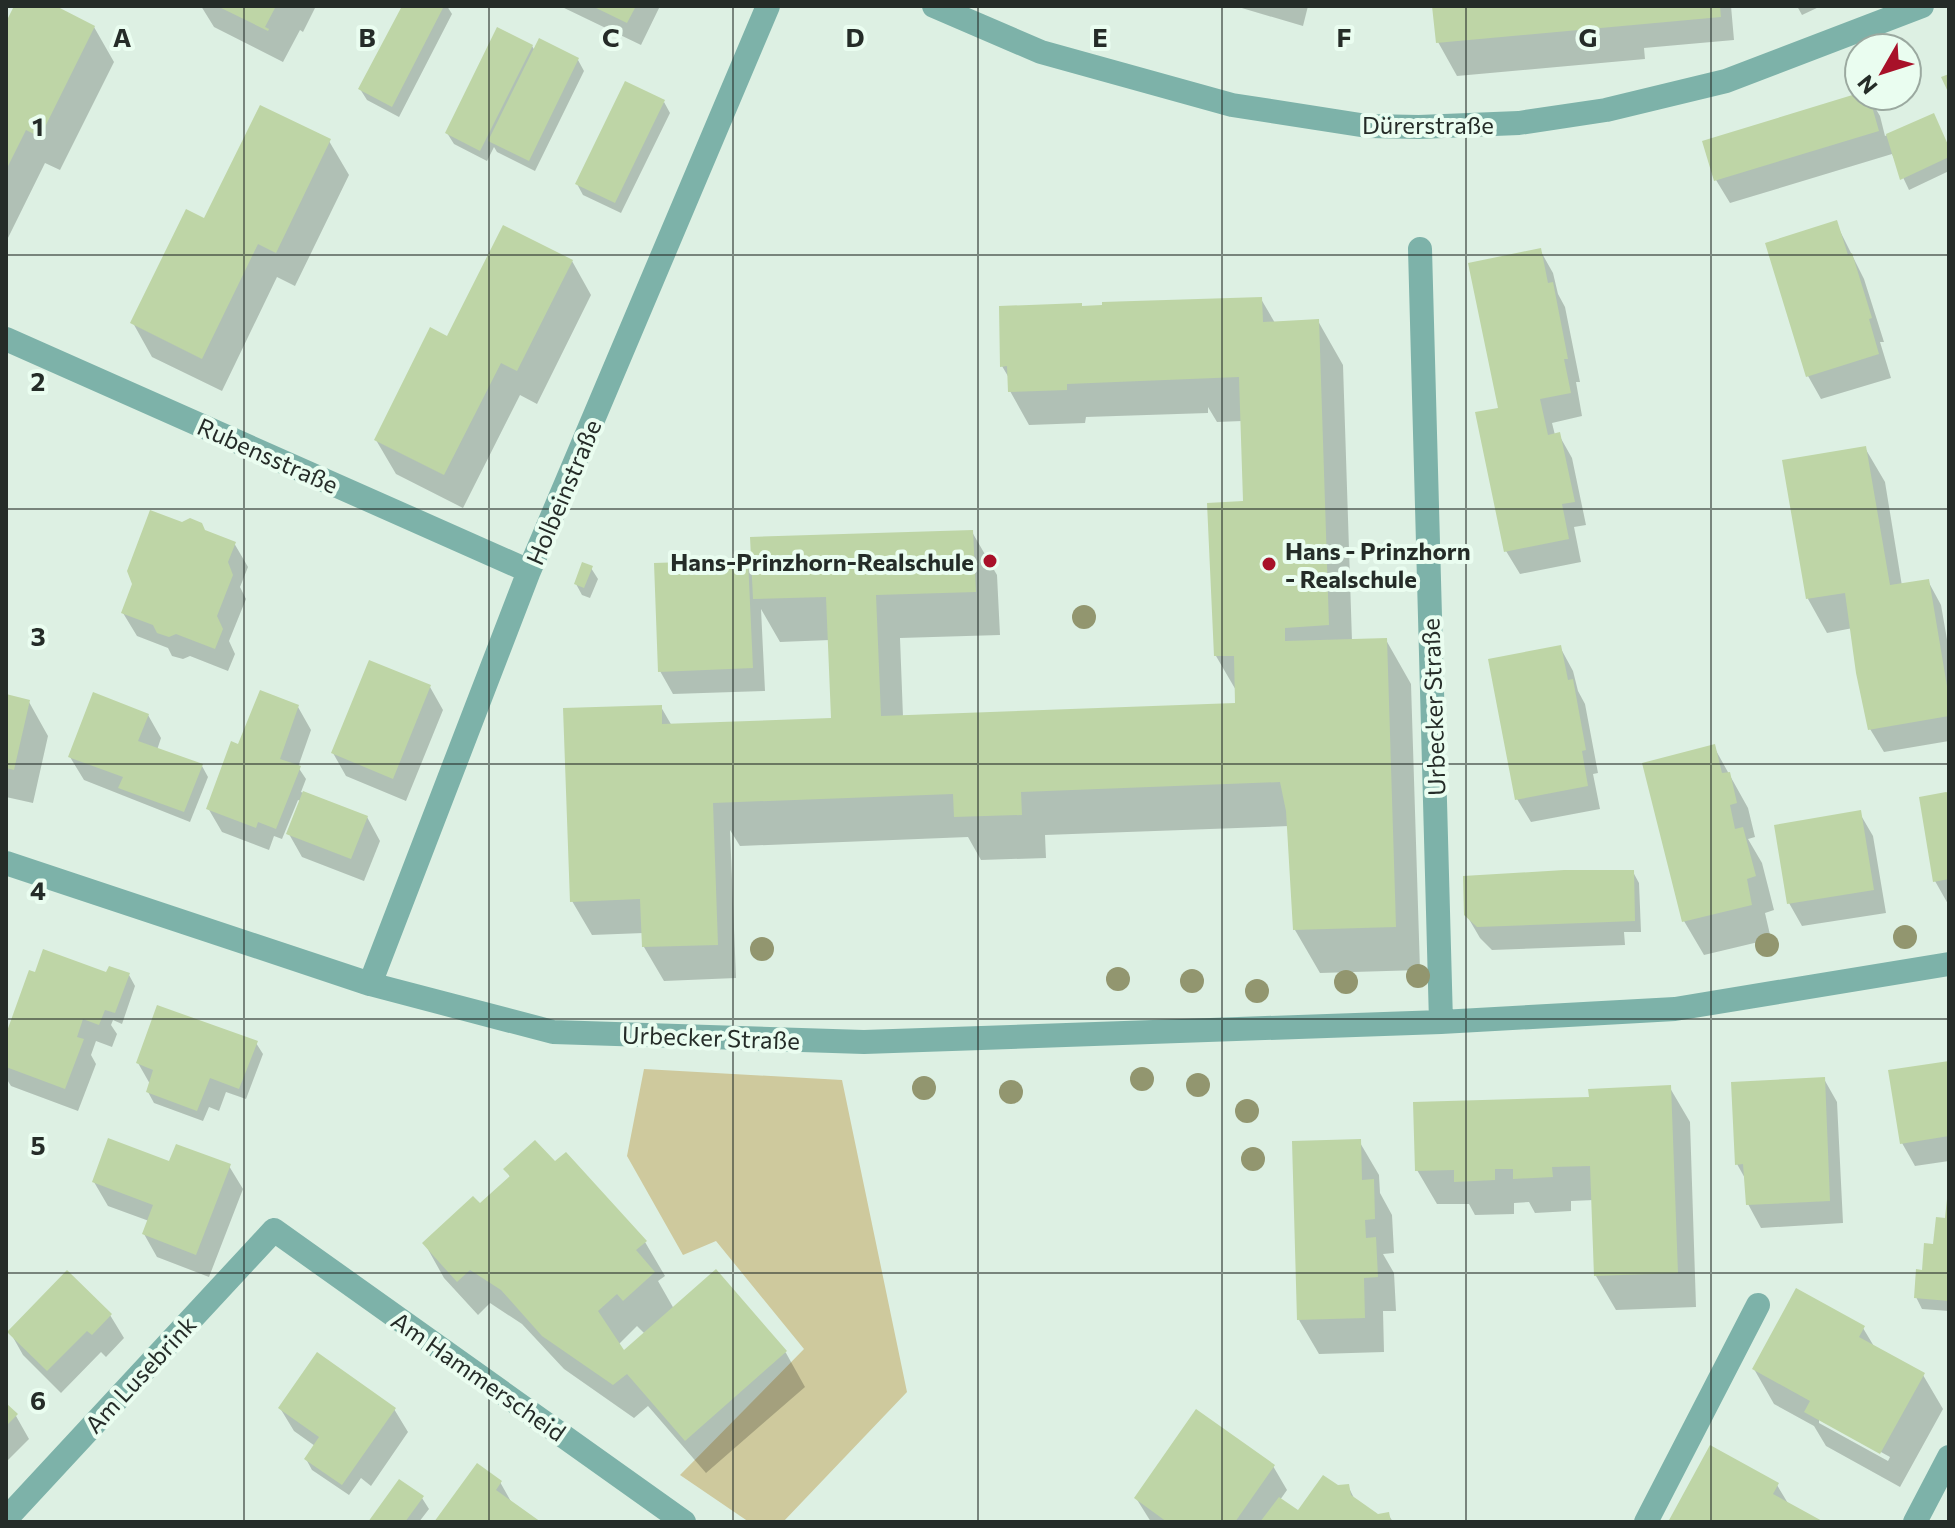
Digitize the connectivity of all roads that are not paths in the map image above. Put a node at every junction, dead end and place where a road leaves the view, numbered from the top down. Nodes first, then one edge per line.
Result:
1 (768, 6) edge
2 (934, 6) edge
3 (1922, 6) edge
4 (1420, 249) dead end
5 (6, 339) edge
6 (529, 571) junction
7 (6, 863) edge
8 (1949, 964) edge
9 (370, 984) junction
10 (1441, 1022) junction
11 (274, 1230) joint
12 (1758, 1305) dead end
13 (1949, 1457) edge
14 (6, 1519) edge
15 (684, 1522) edge
16 (1646, 1522) edge
17 (1915, 1522) edge

1 - 6 street, Holbeinstraße
2 - 3 street, Dürerstraße
4 - 10 street, Urbecker Straße
5 - 6 street, Rubensstraße
6 - 9 street, Holbeinstraße
7 - 9 street, Urbecker Straße
8 - 10 street, Urbecker Straße
9 - 10 street, Urbecker Straße
11 - 14 street, Am Lusebrink
11 - 15 street, Am Hammerscheid
12 - 16 street
13 - 17 street

